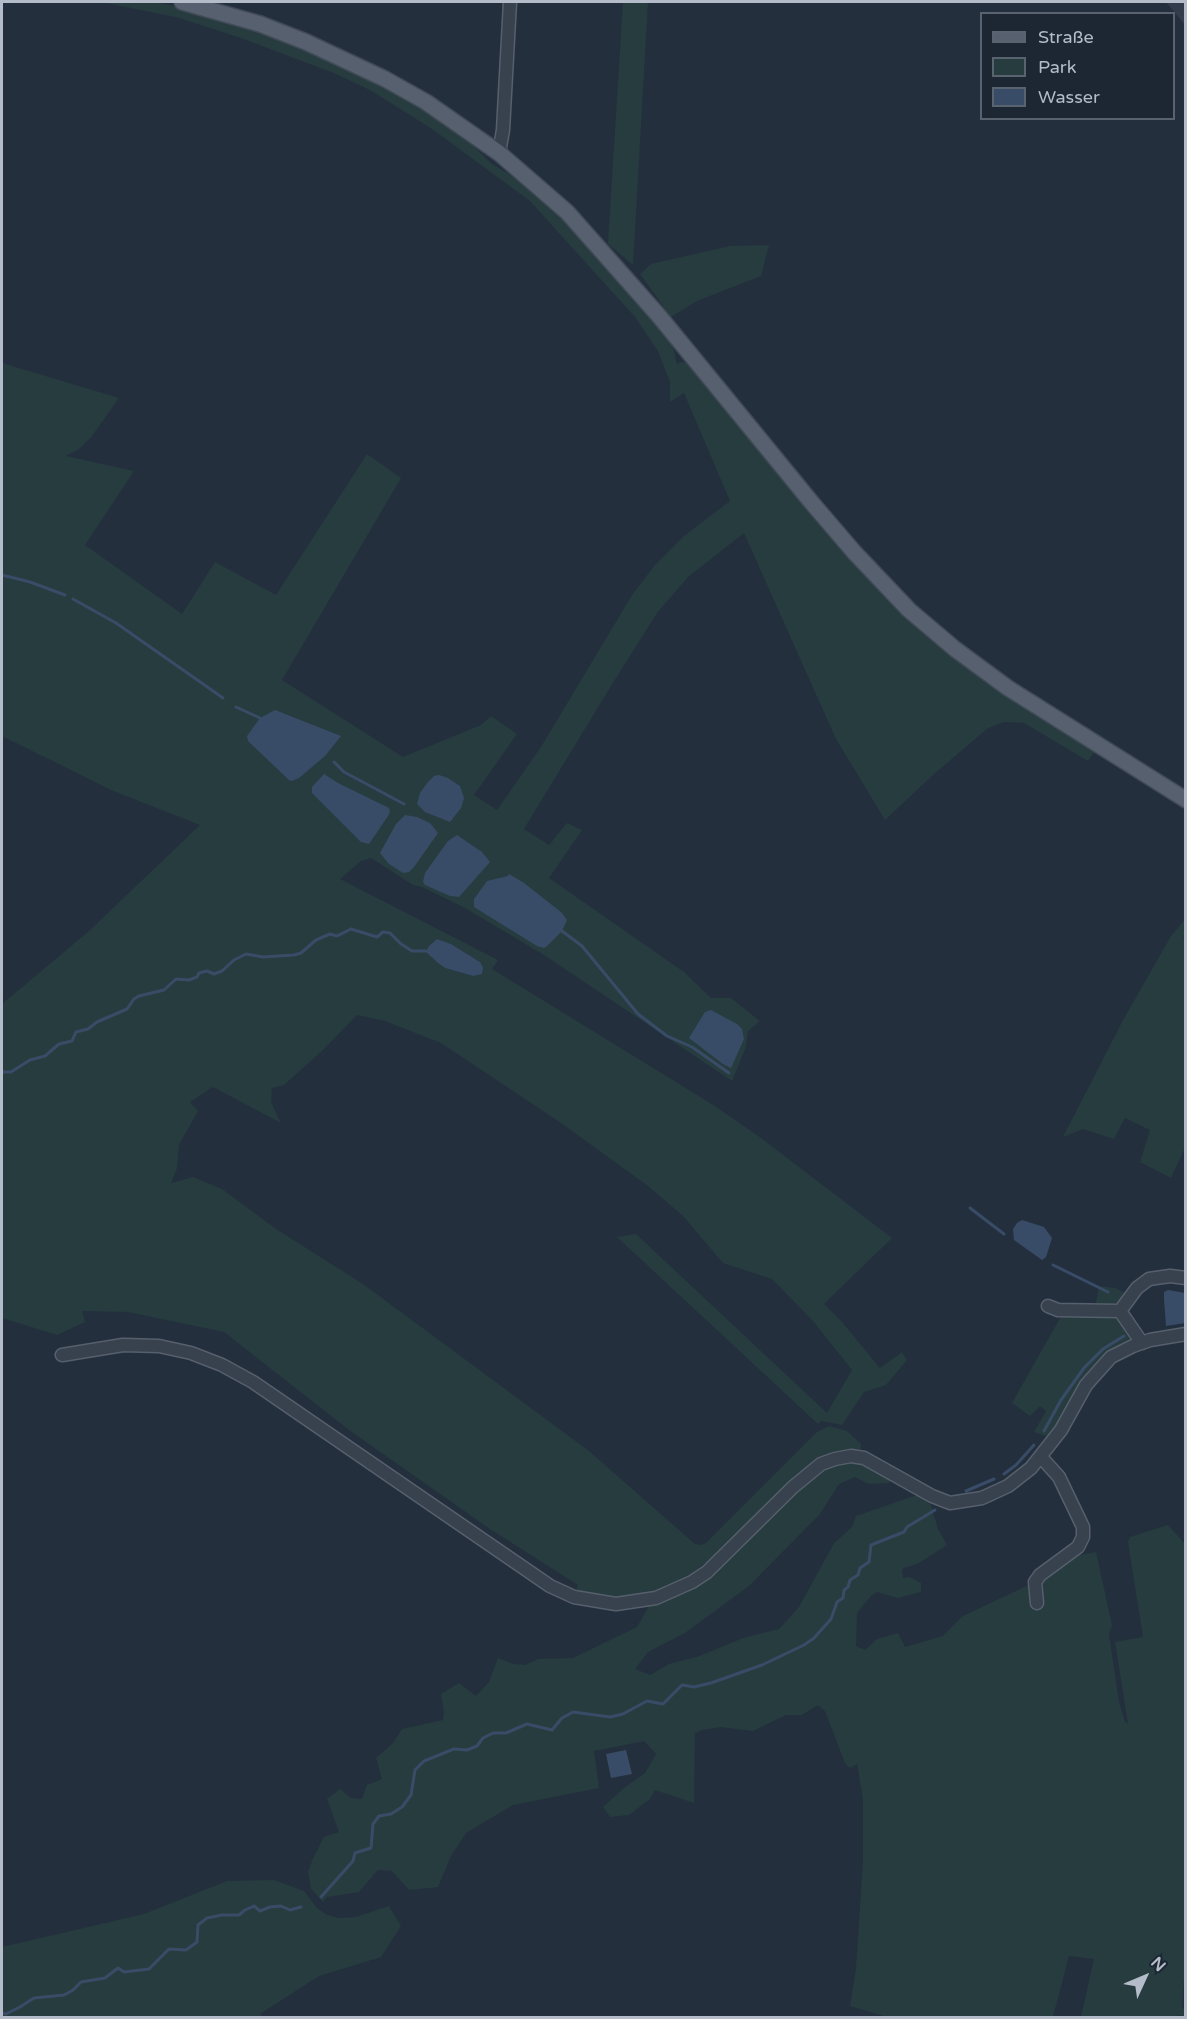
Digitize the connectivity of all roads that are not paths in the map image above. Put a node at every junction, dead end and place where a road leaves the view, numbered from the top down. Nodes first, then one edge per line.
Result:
1 (182, 2) edge
2 (510, 2) edge
3 (499, 153) junction
4 (1185, 800) edge
5 (1185, 1278) edge
6 (1048, 1306) dead end
7 (1120, 1311) junction
8 (1185, 1334) edge
9 (1142, 1343) junction
10 (62, 1355) dead end
11 (1041, 1457) junction
12 (1037, 1603) dead end

1 - 3 main road
2 - 3 street
3 - 4 main road
5 - 7 street
6 - 7 street
7 - 9 street
8 - 9 street
9 - 11 street
10 - 11 street
11 - 12 street

